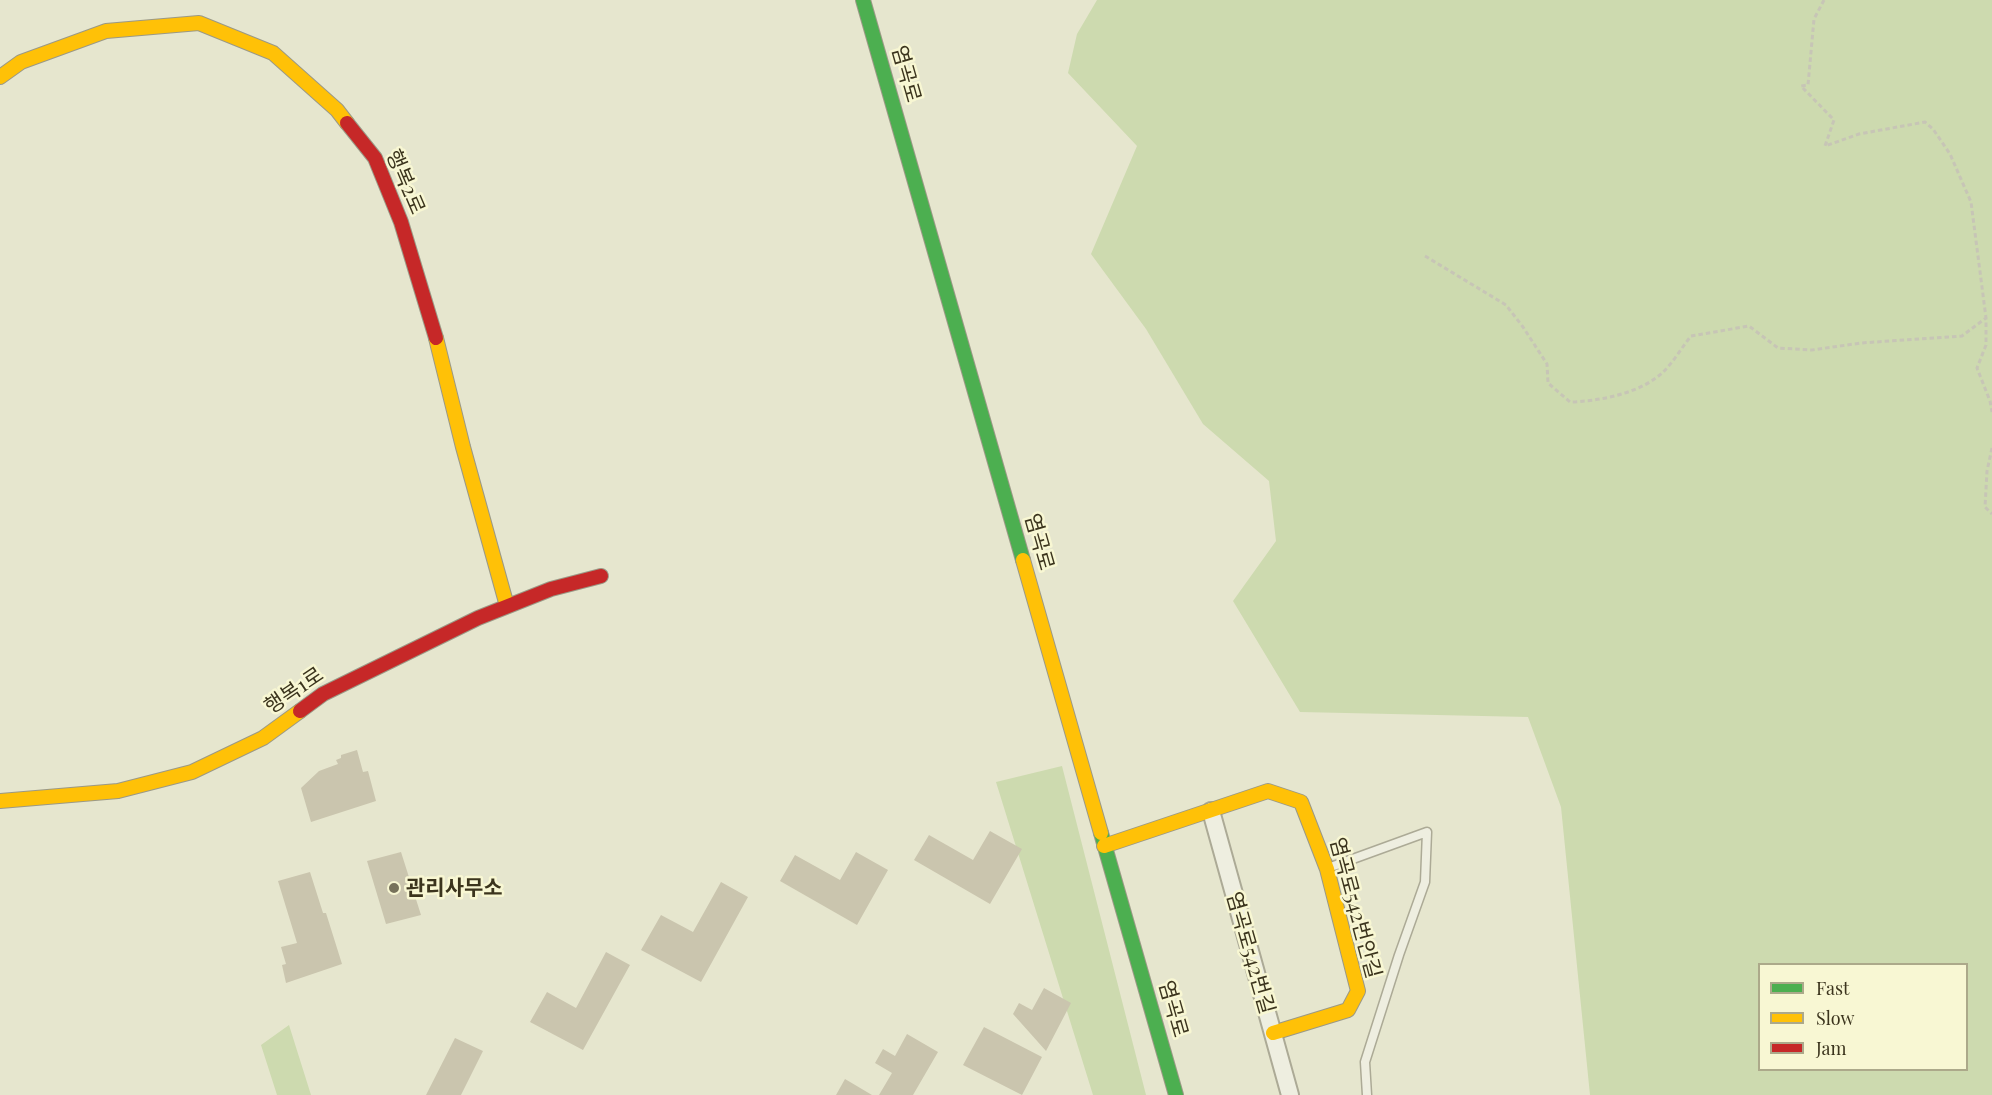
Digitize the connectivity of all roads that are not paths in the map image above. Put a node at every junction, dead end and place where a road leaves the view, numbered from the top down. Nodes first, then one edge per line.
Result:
1 (863, 0) edge
2 (0, 76) edge
3 (601, 576) dead end
4 (507, 606) junction
5 (0, 801) edge
6 (1211, 811) junction
7 (1104, 846) junction
8 (1327, 869) junction
9 (1273, 1034) junction
10 (1176, 1095) edge
11 (1290, 1095) edge
12 (1367, 1095) edge

1 - 7 street, 염곡로
2 - 4 street, 행복2로
3 - 4 street, 행복1로
4 - 5 street, 행복1로
6 - 7 street, 염곡로542번안길
6 - 8 street, 염곡로542번안길
6 - 9 street, 염곡로542번길
7 - 10 street, 염곡로
8 - 9 street, 염곡로542번안길
8 - 12 lane
9 - 11 street, 염곡로542번길

